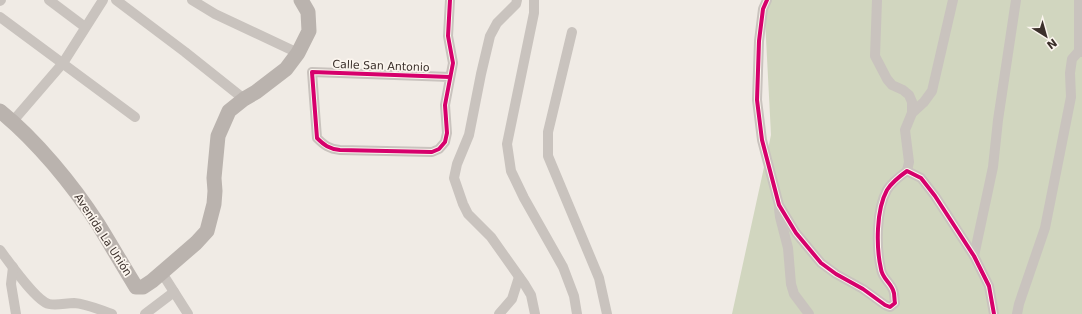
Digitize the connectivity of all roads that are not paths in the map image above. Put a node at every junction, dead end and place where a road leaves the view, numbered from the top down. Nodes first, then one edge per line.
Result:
1 (49, 0) edge
2 (103, 0) edge
3 (116, 0) edge
4 (192, 0) edge
5 (301, 0) edge
6 (450, 0) edge
7 (517, 0) edge
8 (534, 0) edge
9 (767, 0) edge
10 (877, 0) edge
11 (952, 0) edge
12 (1016, 0) edge
13 (1079, 0) edge
14 (0, 17) edge
15 (85, 27) junction
16 (572, 32) dead end
17 (1081, 52) edge
18 (298, 53) junction
19 (63, 64) junction
20 (450, 77) junction
21 (244, 98) junction
22 (0, 111) edge
23 (912, 113) junction
24 (135, 117) dead end
25 (13, 121) junction
26 (907, 171) junction
27 (779, 205) junction
28 (0, 250) edge
29 (974, 256) junction
30 (13, 267) junction
31 (162, 273) junction
32 (519, 277) junction
33 (174, 292) junction
34 (892, 310) edge
35 (16, 314) edge
36 (112, 314) edge
37 (145, 314) edge
38 (188, 314) edge
39 (499, 314) edge
40 (535, 314) edge
41 (577, 314) edge
42 (607, 314) edge
43 (809, 314) edge
44 (994, 314) edge
45 (1017, 314) edge

1 - 15 street
2 - 15 street
3 - 21 street
4 - 18 street
5 - 18 main road, Avenida La Unión
6 - 20 street
7 - 32 street
8 - 41 street
9 - 27 street
10 - 23 street
11 - 23 street
12 - 29 street
13 - 17 street
14 - 19 street
15 - 19 street
16 - 42 street
17 - 45 street
18 - 21 main road, Avenida La Unión
19 - 24 street
19 - 25 street
20 - 20 street, Calle San Antonio
21 - 31 main road, Avenida La Unión
22 - 25 main road, Avenida La Unión
23 - 26 street
25 - 31 main road, Avenida La Unión
26 - 29 street
26 - 34 street
27 - 34 street
27 - 43 street
28 - 30 street
29 - 44 street
30 - 35 street
30 - 36 street
31 - 33 street
32 - 39 street
32 - 40 street
33 - 37 street
33 - 38 street

